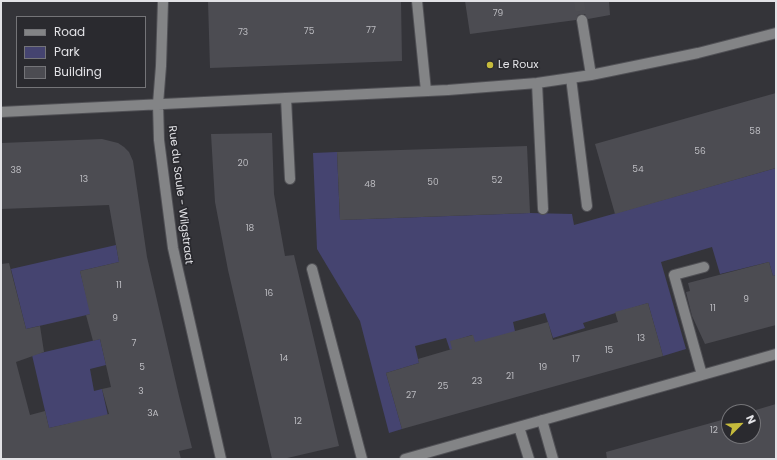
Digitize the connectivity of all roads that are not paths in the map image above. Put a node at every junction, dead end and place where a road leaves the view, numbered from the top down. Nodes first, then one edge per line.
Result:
1 (163, 1) edge
2 (417, 1) edge
3 (582, 20) tunnel mouth
4 (776, 33) edge
5 (591, 75) junction
6 (570, 78) junction
7 (536, 83) junction
8 (426, 91) junction
9 (286, 98) junction
10 (158, 104) junction
11 (1, 112) edge
12 (290, 179) dead end
13 (587, 206) dead end
14 (542, 209) dead end
15 (704, 267) dead end
16 (312, 268) dead end
17 (776, 354) edge
18 (702, 375) junction
19 (542, 420) junction
20 (519, 427) junction
21 (221, 459) edge
22 (362, 459) edge
23 (405, 459) edge
24 (529, 459) edge
25 (553, 459) edge

1 - 10 street, Rue du Saule - Wilgstraat
2 - 8 street
3 - 5 street
4 - 5 street
5 - 6 street
6 - 7 street
6 - 13 street
7 - 8 street
7 - 14 street
8 - 9 street
9 - 10 street
9 - 12 street
10 - 11 street
10 - 21 street, Rue du Saule - Wilgstraat
15 - 18 street
16 - 22 street
17 - 18 street
18 - 19 street
19 - 20 street
19 - 25 street
20 - 23 street
20 - 24 street

